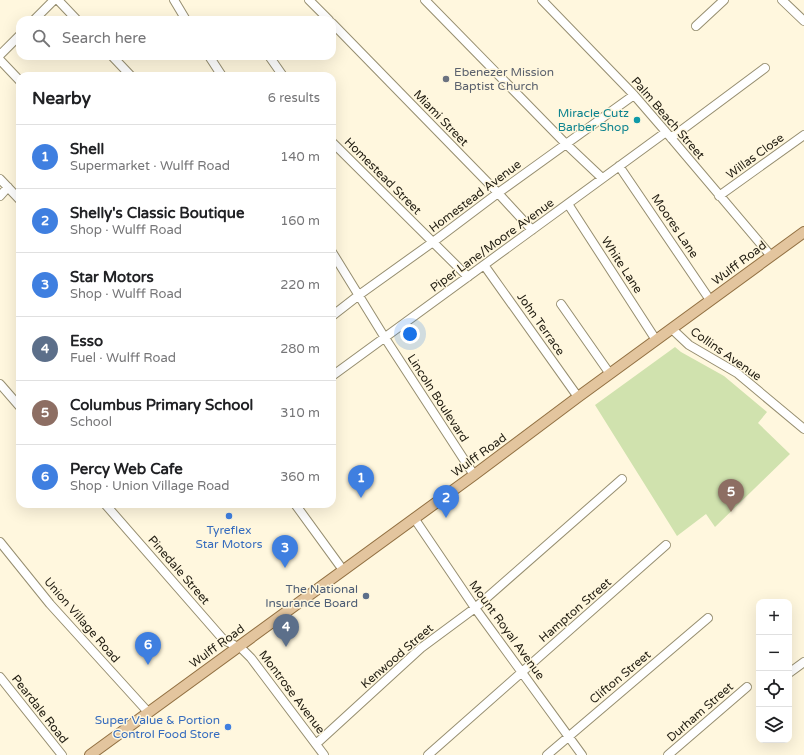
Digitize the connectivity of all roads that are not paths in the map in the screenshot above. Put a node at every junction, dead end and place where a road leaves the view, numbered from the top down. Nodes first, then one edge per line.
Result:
1 (54, 0) edge
2 (58, 0) edge
3 (174, 0) edge
4 (309, 0) edge
5 (425, 0) edge
6 (542, 0) edge
7 (724, 0) edge
8 (782, 0) edge
9 (38, 16) edge
10 (73, 16) edge
11 (184, 16) edge
12 (325, 16) edge
13 (804, 21) edge
14 (696, 26) dead end
15 (336, 27) edge
16 (16, 39) edge
17 (0, 55) edge
18 (0, 60) edge
19 (116, 60) edge
20 (212, 60) edge
21 (272, 60) edge
22 (765, 68) dead end
23 (127, 72) edge
24 (219, 72) edge
25 (280, 72) edge
26 (16, 77) edge
27 (634, 95) junction
28 (668, 135) junction
29 (804, 135) edge
30 (566, 144) junction
31 (336, 146) edge
32 (619, 166) junction
33 (602, 178) junction
34 (0, 179) edge
35 (8, 187) junction
36 (498, 193) junction
37 (0, 196) edge
38 (16, 196) edge
39 (719, 196) junction
40 (568, 204) junction
41 (532, 230) junction
42 (804, 232) edge
43 (433, 242) junction
44 (770, 256) junction
45 (336, 258) edge
46 (484, 265) junction
47 (468, 277) junction
48 (359, 295) junction
49 (710, 300) junction
50 (561, 304) dead end
51 (336, 313) edge
52 (672, 329) junction
53 (385, 338) junction
54 (656, 340) junction
55 (336, 373) edge
56 (610, 374) junction
57 (0, 384) edge
58 (578, 397) junction
59 (16, 402) edge
60 (803, 425) edge
61 (474, 475) junction
62 (622, 479) dead end
63 (108, 508) edge
64 (298, 508) edge
65 (414, 518) junction
66 (0, 542) edge
67 (666, 545) dead end
68 (343, 570) junction
69 (475, 608) junction
70 (708, 618) dead end
71 (238, 647) junction
72 (804, 662) edge
73 (792, 671) edge
74 (522, 672) junction
75 (0, 677) edge
76 (747, 687) dead end
77 (148, 712) junction
78 (568, 736) junction
79 (316, 744) junction
80 (62, 755) edge
81 (90, 755) edge
82 (324, 755) edge
83 (428, 755) edge
84 (547, 755) edge
85 (582, 755) edge
86 (668, 755) edge

1 - 9 street
2 - 10 street
3 - 11 street
4 - 12 street
5 - 30 street
6 - 27 street, Palm Beach Street
7 - 14 street
8 - 13 street
15 - 36 street, Miami Street
16 - 17 street
18 - 26 street
19 - 23 street
20 - 24 street
21 - 25 street
22 - 28 street, Piper Lane/Moore Avenue
27 - 28 street, Palm Beach Street
27 - 30 street, Homestead Avenue
28 - 32 street, Piper Lane/Moore Avenue
28 - 39 street, Palm Beach Street
29 - 39 street, Willas Close
30 - 33 street
30 - 36 street, Homestead Avenue
31 - 43 street, Homestead Street
32 - 33 street, Piper Lane/Moore Avenue
32 - 49 street, Moores Lane
33 - 40 street, Piper Lane/Moore Avenue
34 - 35 street
35 - 37 street
35 - 38 street
36 - 41 street, Miami Street
36 - 43 street, Homestead Avenue
39 - 44 street, Palm Beach Street
40 - 41 street, Piper Lane/Moore Avenue
40 - 54 street, White Lane
41 - 46 street, Piper Lane/Moore Avenue
42 - 44 main road, Wulff Road
43 - 47 street, Homestead Street
43 - 48 street, Homestead Avenue
44 - 49 main road, Wulff Road
45 - 48 street, Lincoln Boulevard
46 - 47 street, Piper Lane/Moore Avenue
46 - 58 street, John Terrace
47 - 53 street, Piper Lane/Moore Avenue
48 - 51 street, Homestead Avenue
48 - 53 street, Lincoln Boulevard
49 - 52 main road, Wulff Road
50 - 56 street
52 - 54 main road, Wulff Road
52 - 60 street, Collins Avenue
53 - 55 street, Piper Lane/Moore Avenue
53 - 61 street, Lincoln Boulevard
54 - 56 main road, Wulff Road
56 - 58 main road, Wulff Road
57 - 59 street
58 - 61 main road, Wulff Road
61 - 65 main road, Wulff Road
62 - 69 street, Kenwood Street
63 - 71 street, Pinedale Street
64 - 68 street
65 - 68 main road, Wulff Road
65 - 69 street, Mount Royal Avenue
66 - 77 street, Union Village Road
67 - 74 street, Hampton Street
68 - 71 main road, Wulff Road
69 - 74 street, Mount Royal Avenue
69 - 79 street, Kenwood Street
70 - 78 street, Clifton Street
71 - 77 main road, Wulff Road
71 - 79 street, Montrose Avenue
72 - 73 street
74 - 78 street, Mount Royal Avenue
74 - 83 street, Hampton Street
75 - 80 street, Peardale Road
76 - 86 street, Durham Street
77 - 81 main road, Wulff Road
78 - 84 street, Clifton Street
78 - 85 street, Mount Royal Avenue
79 - 82 street, Montrose Avenue

